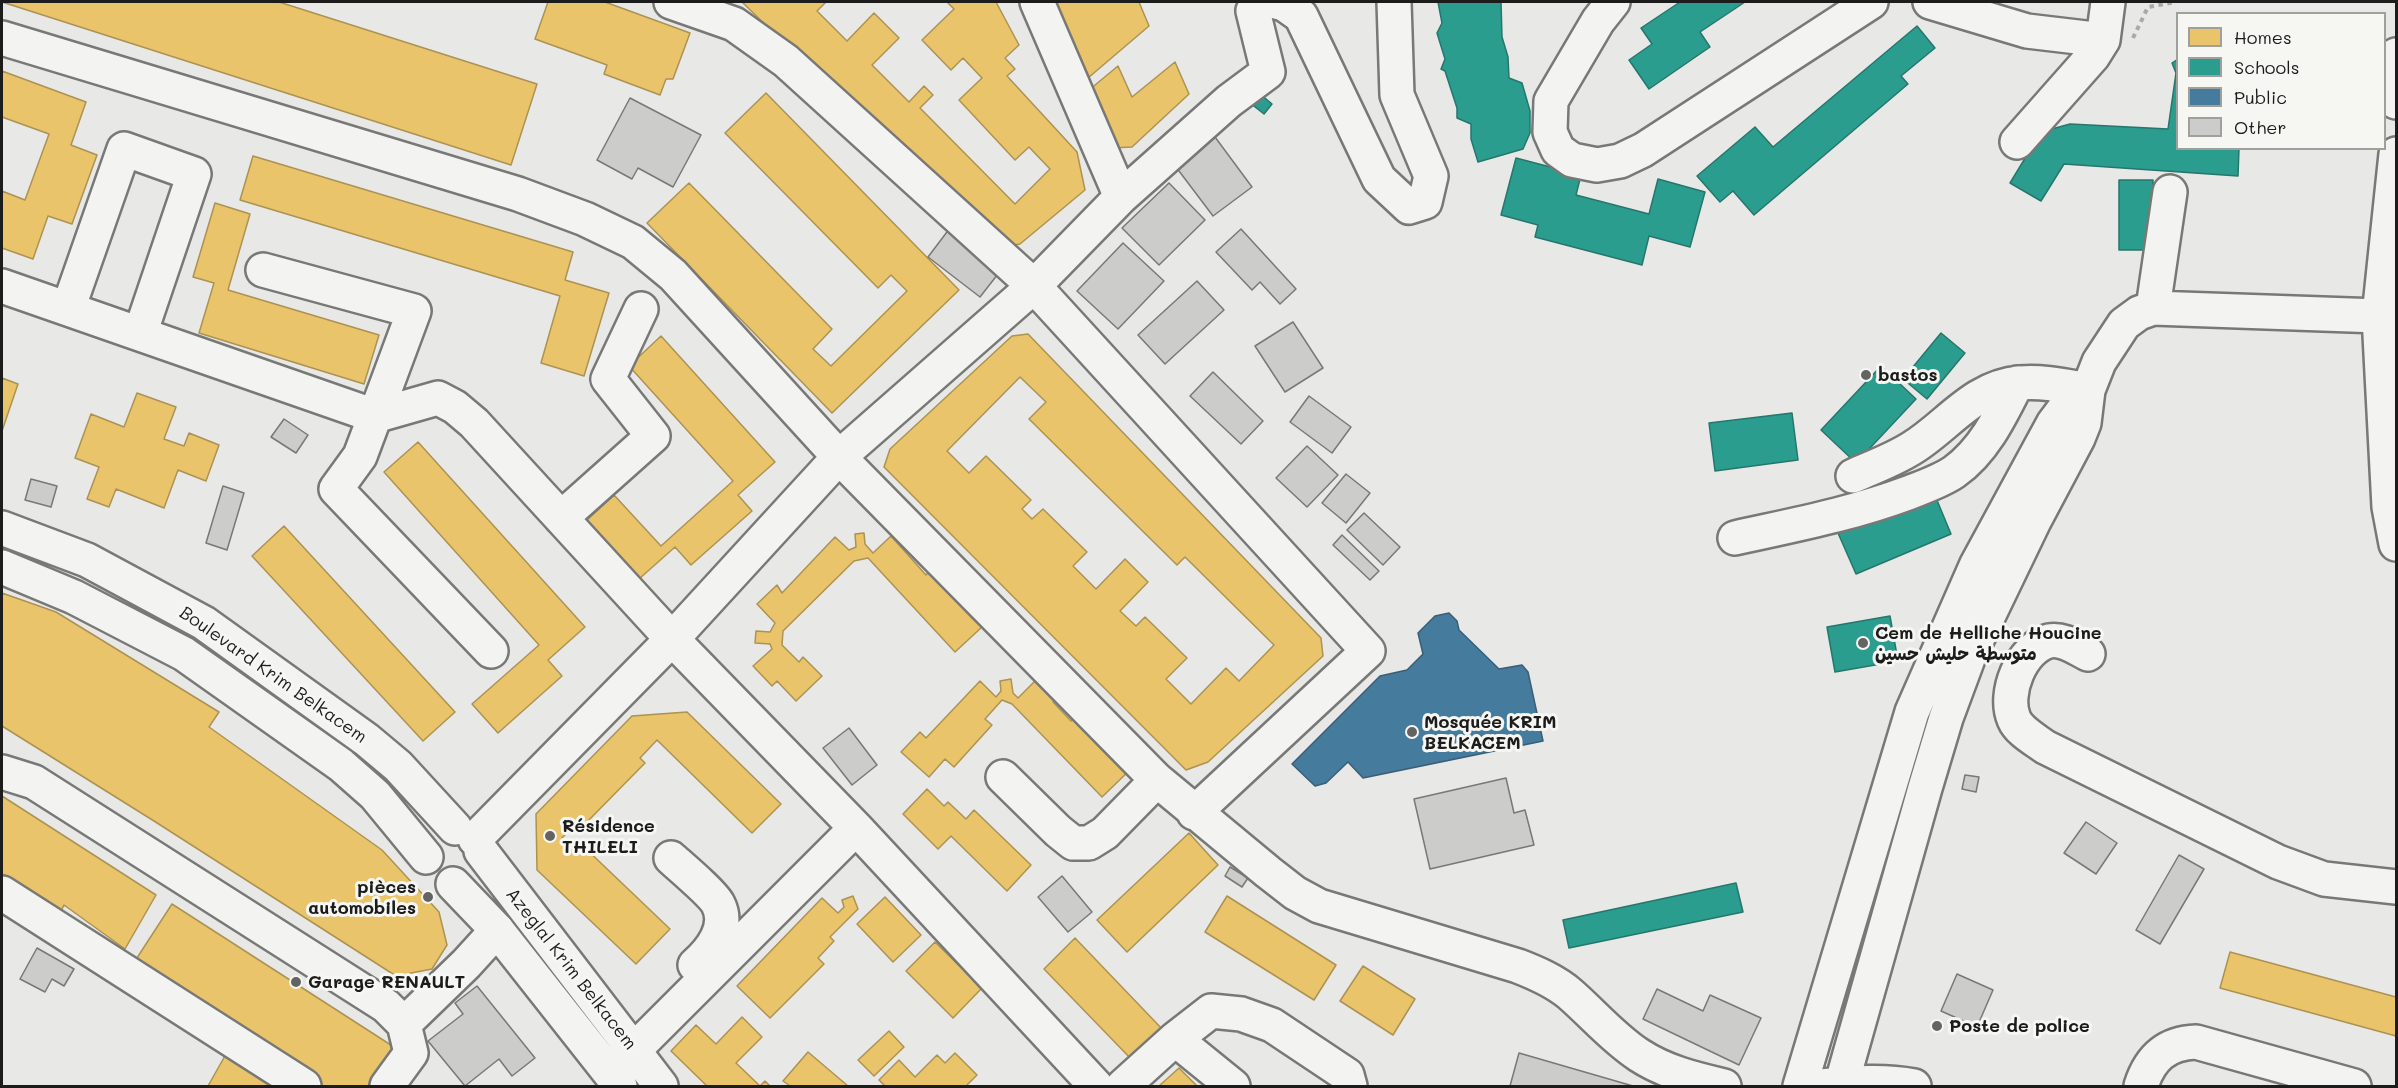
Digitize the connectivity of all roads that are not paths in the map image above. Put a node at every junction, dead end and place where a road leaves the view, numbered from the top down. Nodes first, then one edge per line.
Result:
1 (671, 2) edge
2 (1037, 2) edge
3 (1260, 2) edge
4 (1276, 2) edge
5 (1394, 2) edge
6 (1871, 2) edge
7 (1930, 2) edge
8 (2108, 2) edge
9 (1598, 8) edge
10 (2, 38) edge
11 (2103, 40) junction
12 (2397, 55) edge
13 (2397, 102) edge
14 (2017, 142) dead end
15 (2397, 154) edge
16 (2170, 192) dead end
17 (1121, 197) junction
18 (263, 270) dead end
19 (2, 286) edge
20 (1034, 286) junction
21 (2153, 308) junction
22 (68, 309) junction
23 (641, 309) dead end
24 (2379, 316) junction
25 (140, 334) junction
26 (2017, 383) junction
27 (2088, 390) junction
28 (375, 416) junction
29 (839, 457) junction
30 (1853, 476) dead end
31 (561, 518) junction
32 (2, 528) edge
33 (1735, 538) dead end
34 (2397, 544) edge
35 (2, 567) edge
36 (672, 639) junction
37 (491, 651) dead end
38 (2088, 654) dead end
39 (2, 772) edge
40 (1003, 777) dead end
41 (1157, 780) junction
42 (1194, 813) junction
43 (856, 828) junction
44 (471, 839) junction
45 (426, 857) junction
46 (671, 858) dead end
47 (453, 884) junction
48 (2397, 887) edge
49 (2, 893) edge
50 (497, 930) junction
51 (669, 1013) junction
52 (404, 1024) junction
53 (1175, 1039) junction
54 (634, 1050) junction
55 (304, 1086) edge
56 (387, 1086) edge
57 (620, 1086) edge
58 (662, 1086) edge
59 (1096, 1086) edge
60 (1124, 1086) edge
61 (1233, 1086) edge
62 (1350, 1086) edge
63 (1724, 1086) edge
64 (1800, 1086) edge
65 (1832, 1086) edge
66 (1914, 1086) edge
67 (2141, 1086) edge
68 (2354, 1086) edge

1 - 20 street
2 - 17 street
3 - 17 street
4 - 5 street
6 - 9 street
7 - 11 street
8 - 11 street
10 - 29 street
11 - 14 street
12 - 13 street
15 - 24 street
16 - 21 street
17 - 20 street
18 - 28 street
19 - 22 street
20 - 29 street
20 - 42 street
21 - 24 street
21 - 27 street
22 - 25 street
22 - 25 street
23 - 31 street
24 - 34 street
25 - 28 street
26 - 27 street
26 - 30 street
26 - 33 street
27 - 64 street
27 - 65 street
28 - 31 street
28 - 37 street
29 - 36 street
29 - 41 street
31 - 36 street
32 - 44 street, Boulevard Krim Belkacem
35 - 45 street
36 - 43 street
36 - 44 street
38 - 48 street
39 - 52 street
40 - 41 street
41 - 42 street
42 - 63 street
43 - 51 street
43 - 59 street
44 - 45 street
44 - 47 street
44 - 54 street, Azeglal Krim Belkacem
45 - 47 street
46 - 51 street
47 - 50 street
49 - 55 street
50 - 52 street
50 - 57 street
51 - 54 street
52 - 56 street
53 - 60 street
53 - 61 street
53 - 62 street
54 - 58 street, Azeglal Krim Belkacem
65 - 66 street
67 - 68 street

